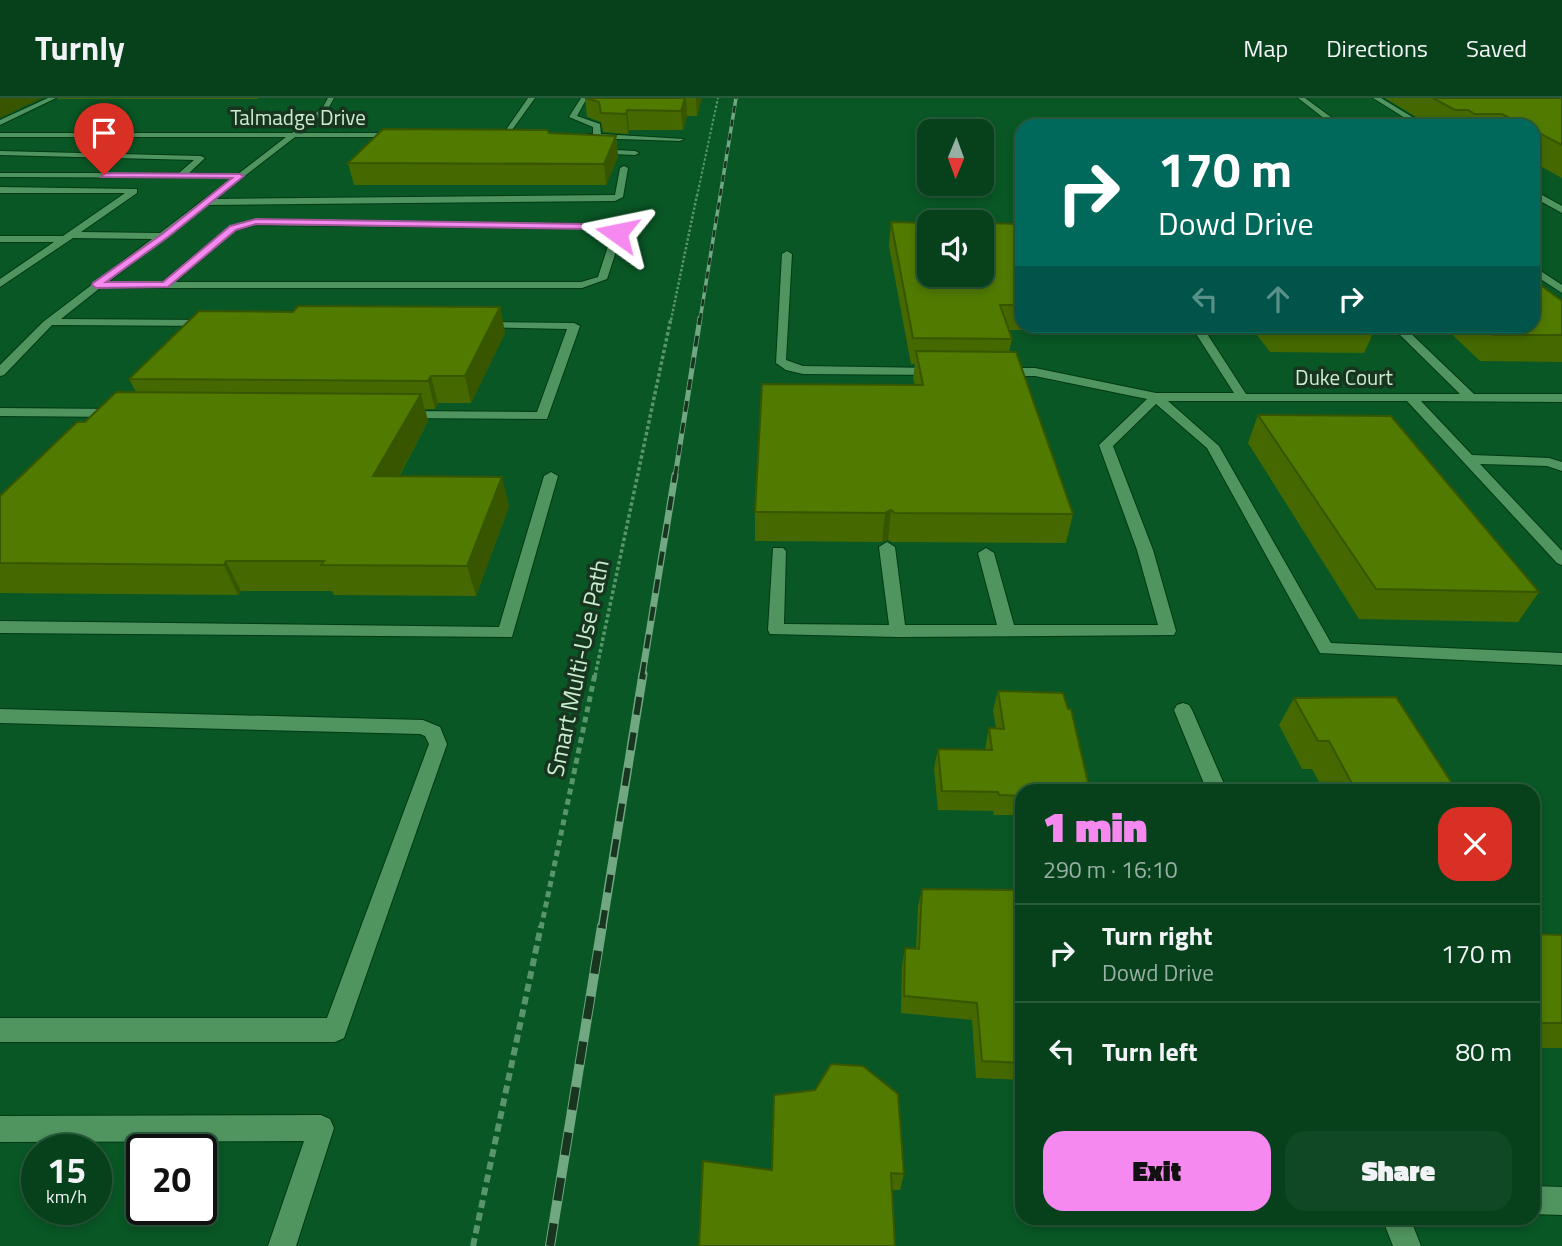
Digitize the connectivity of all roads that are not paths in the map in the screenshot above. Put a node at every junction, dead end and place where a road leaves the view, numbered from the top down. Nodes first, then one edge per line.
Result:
1 (53, 98) edge
2 (331, 98) edge
3 (532, 98) edge
4 (584, 98) edge
5 (1301, 98) edge
6 (1376, 98) edge
7 (1330, 119) edge
8 (1411, 119) edge
9 (0, 124) edge
10 (0, 135) edge
11 (293, 135) junction
12 (383, 135) junction
13 (410, 135) edge
14 (491, 135) edge
15 (504, 135) junction
16 (516, 135) edge
17 (585, 136) edge
18 (597, 136) junction
19 (680, 138) edge
20 (375, 142) edge
21 (586, 151) edge
22 (0, 153) edge
23 (635, 153) dead end
24 (624, 168) dead end
25 (0, 175) edge
26 (181, 176) junction
27 (240, 176) junction
28 (0, 190) edge
29 (1540, 197) edge
30 (207, 202) junction
31 (1562, 210) edge
32 (165, 236) junction
33 (69, 237) junction
34 (0, 239) edge
35 (787, 254) dead end
36 (1540, 274) edge
37 (0, 284) edge
38 (96, 285) junction
39 (165, 285) junction
40 (1562, 290) edge
41 (50, 322) junction
42 (226, 323) edge
43 (463, 325) edge
44 (1201, 333) edge
45 (1404, 333) edge
46 (0, 372) edge
47 (951, 372) edge
48 (993, 372) edge
49 (1126, 397) dead end
50 (1156, 397) junction
51 (1242, 397) junction
52 (1410, 397) junction
53 (1470, 397) junction
54 (1562, 398) edge
55 (0, 412) edge
56 (133, 413) edge
57 (392, 415) edge
58 (1468, 459) junction
59 (1562, 467) edge
60 (551, 476) dead end
61 (887, 547) dead end
62 (778, 551) dead end
63 (986, 553) dead end
64 (1562, 561) edge
65 (0, 627) edge
66 (898, 631) junction
67 (1007, 631) junction
68 (1562, 659) edge
69 (1183, 710) dead end
70 (0, 716) edge
71 (1214, 784) edge
72 (0, 1030) edge
73 (0, 1129) edge
74 (1540, 1200) edge
75 (1562, 1201) edge
76 (1399, 1225) edge
77 (282, 1246) edge
78 (1407, 1246) edge

1 - 9 street
2 - 11 street
3 - 15 street
4 - 18 street
5 - 7 street
6 - 8 street
10 - 11 street, Talmadge Drive
11 - 12 street, Talmadge Drive
11 - 27 street
12 - 13 street, Talmadge Drive
12 - 20 street
14 - 15 street
15 - 16 street
17 - 18 street
18 - 19 street
21 - 23 street
22 - 26 street
24 - 30 street
25 - 26 street
26 - 27 street
27 - 30 street
28 - 33 street
29 - 31 street
30 - 32 street
32 - 33 street
32 - 38 street
33 - 34 street
33 - 37 street
35 - 47 street
36 - 40 street
38 - 39 street
38 - 41 street
39 - 39 street
41 - 42 street
41 - 46 street
43 - 57 street
44 - 51 street
45 - 53 street
48 - 50 street
49 - 50 street, Duke Court
50 - 51 street, Duke Court
50 - 67 street
50 - 68 street
51 - 52 street, Duke Court
52 - 53 street, Duke Court
52 - 58 street
53 - 54 street, Duke Court
55 - 56 street
58 - 59 street
58 - 64 street
60 - 65 street
61 - 66 street
62 - 66 street
63 - 67 street
66 - 67 street
69 - 71 street
70 - 72 street
73 - 77 street
74 - 75 street
76 - 78 street

